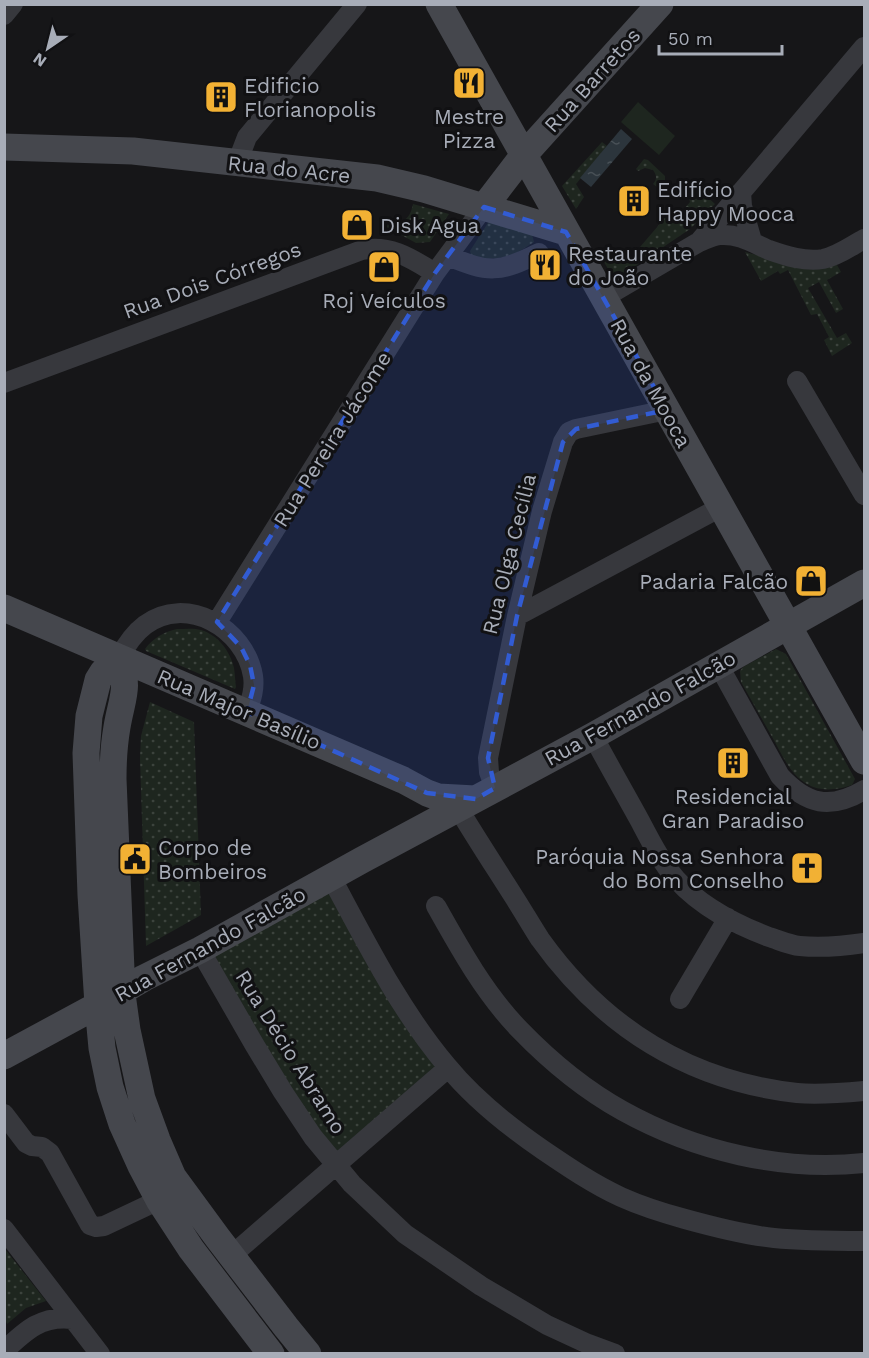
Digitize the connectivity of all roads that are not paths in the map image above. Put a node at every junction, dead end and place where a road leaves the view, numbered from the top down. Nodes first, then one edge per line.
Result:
1 (13, 4) edge
2 (357, 4) edge
3 (439, 4) edge
4 (660, 4) edge
5 (4, 15) edge
6 (864, 47) edge
7 (4, 147) edge
8 (523, 156) junction
9 (237, 163) junction
10 (741, 192) junction
11 (484, 207) junction
12 (566, 232) junction
13 (864, 239) edge
14 (752, 241) junction
15 (699, 242) junction
16 (539, 253) dead end
17 (448, 256) junction
18 (435, 273) junction
19 (603, 298) junction
20 (797, 381) dead end
21 (4, 383) edge
22 (667, 410) junction
23 (864, 495) edge
24 (721, 507) junction
25 (864, 583) edge
26 (4, 608) edge
27 (517, 616) junction
28 (217, 622) junction
29 (789, 626) junction
30 (119, 658) junction
31 (719, 666) junction
32 (247, 712) junction
33 (593, 736) junction
34 (864, 761) edge
35 (403, 780) junction
36 (864, 790) edge
37 (476, 798) junction
38 (415, 831) junction
39 (331, 877) junction
40 (104, 893) junction
41 (436, 906) dead end
42 (728, 918) junction
43 (864, 943) edge
44 (200, 950) junction
45 (122, 991) junction
46 (681, 999) dead end
47 (98, 1005) junction
48 (4, 1056) edge
49 (448, 1068) junction
50 (864, 1091) edge
51 (4, 1114) edge
52 (864, 1163) edge
53 (336, 1165) junction
54 (159, 1200) junction
55 (4, 1229) edge
56 (864, 1241) edge
57 (231, 1256) junction
58 (74, 1319) junction
59 (4, 1351) edge
60 (100, 1353) edge
61 (271, 1353) edge
62 (308, 1353) edge
63 (615, 1353) edge

1 - 5 street
2 - 9 street
3 - 8 main road, Rua da Mooca
4 - 8 main road, Rua Barretos
6 - 10 street
7 - 9 main road, Rua do Acre
8 - 11 main road, Rua Pereira Jácome
8 - 12 main road, Rua da Mooca
9 - 11 main road, Rua do Acre
10 - 14 street
10 - 15 street
11 - 12 main road, Rua do Acre
11 - 17 street, Rua Pereira Jácome
12 - 19 main road, Rua da Mooca
13 - 14 street
14 - 15 street
15 - 19 street
16 - 17 street
17 - 18 street, Rua Pereira Jácome
18 - 21 street, Rua Dois Córregos
18 - 28 street, Rua Pereira Jácome
19 - 22 main road, Rua da Mooca
20 - 23 street
22 - 24 main road, Rua da Mooca
22 - 27 street, Rua Olga Cecília
24 - 27 street
24 - 29 main road, Rua da Mooca
25 - 29 main road, Rua Fernando Falcão
26 - 30 main road, Rua Major Basílio
27 - 37 street, Rua Olga Cecília
28 - 30 street
28 - 32 street
29 - 31 main road, Rua Fernando Falcão
29 - 34 main road, Rua da Mooca
30 - 32 main road, Rua Major Basílio
30 - 40 main road
31 - 33 main road, Rua Fernando Falcão
31 - 36 street
32 - 35 main road, Rua Major Basílio
33 - 37 main road, Rua Fernando Falcão
33 - 42 street
35 - 37 main road, Rua Major Basílio
35 - 38 main road
37 - 38 main road, Rua Fernando Falcão
37 - 50 street, Rua Olga Cecília
38 - 39 main road, Rua Fernando Falcão
39 - 44 main road, Rua Fernando Falcão
39 - 49 street
40 - 45 main road
40 - 47 main road
41 - 52 street
42 - 43 street
42 - 46 street
44 - 45 main road, Rua Fernando Falcão
44 - 53 street, Rua Décio Abramo
45 - 47 main road, Rua Fernando Falcão
45 - 57 main road
47 - 48 main road, Rua Fernando Falcão
47 - 54 main road
49 - 53 street
49 - 56 street
51 - 54 street
53 - 57 street
53 - 63 street, Rua Décio Abramo
54 - 61 main road
55 - 58 street
57 - 62 main road
58 - 59 street
58 - 60 street

